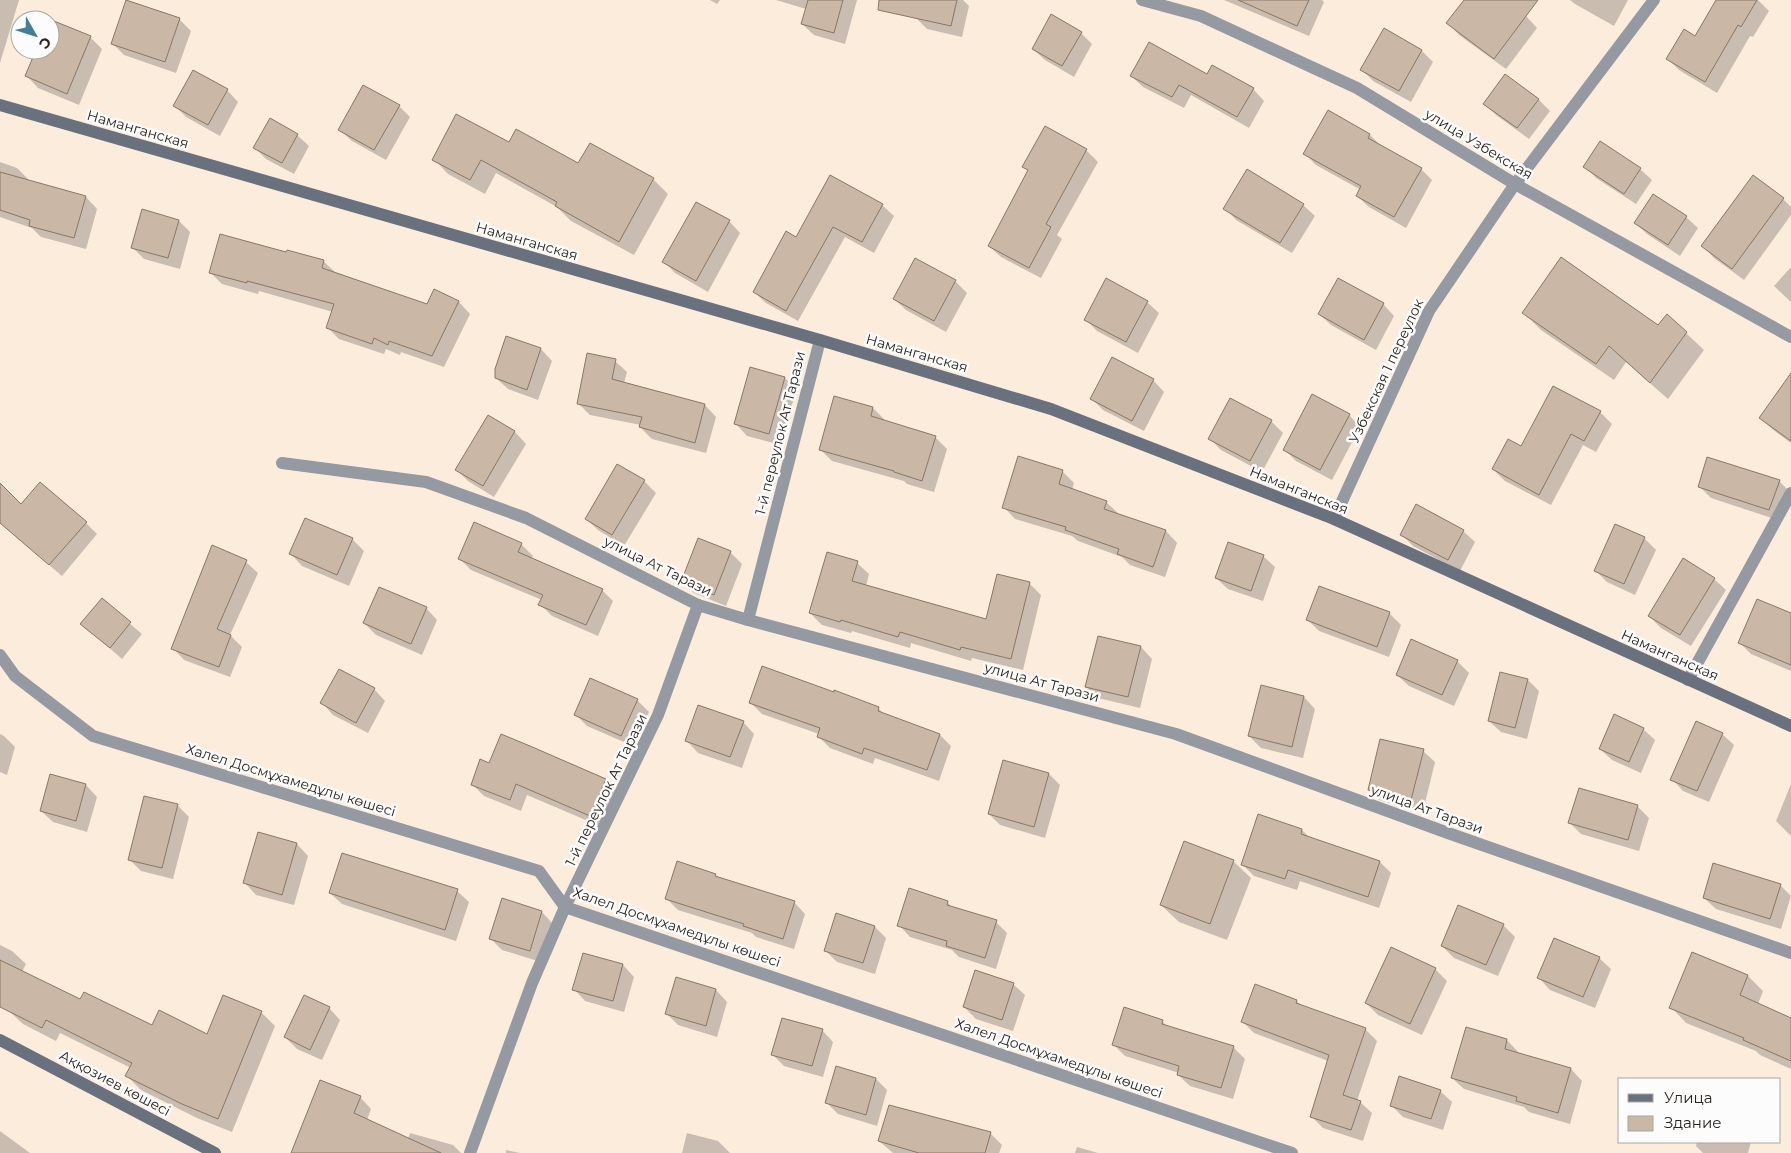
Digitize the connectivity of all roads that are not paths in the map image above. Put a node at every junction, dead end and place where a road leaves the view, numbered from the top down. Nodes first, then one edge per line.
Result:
1 (1142, 0) edge
2 (1654, 0) edge
3 (0, 105) edge
4 (1515, 184) junction
5 (1791, 337) edge
6 (820, 340) junction
7 (282, 463) dead end
8 (1791, 494) edge
9 (1334, 519) junction
10 (698, 605) junction
11 (748, 620) junction
12 (0, 655) edge
13 (1688, 680) junction
14 (1791, 726) edge
15 (566, 907) junction
16 (1791, 953) edge
17 (0, 1040) edge
18 (215, 1153) edge
19 (470, 1153) edge
20 (1292, 1153) edge

1 - 4 street, улица Узбекская
2 - 4 street, Узбекская 1 переулок
3 - 6 street, Наманганская
4 - 5 street, улица Узбекская
4 - 9 street, Узбекская 1 переулок
6 - 9 street, Наманганская
6 - 11 street, 1-й переулок Ат Тарази
7 - 10 street, улица Ат Тарази
8 - 13 street
9 - 13 street, Наманганская
10 - 11 street, улица Ат Тарази
10 - 15 street, 1-й переулок Ат Тарази
11 - 16 street, улица Ат Тарази
12 - 15 street, Халел Досмұхамедұлы көшесі
13 - 14 street, Наманганская
15 - 19 street, 1-й переулок Ат Тарази
15 - 20 street, Халел Досмұхамедұлы көшесі
17 - 18 street, Аққозиев көшесі

